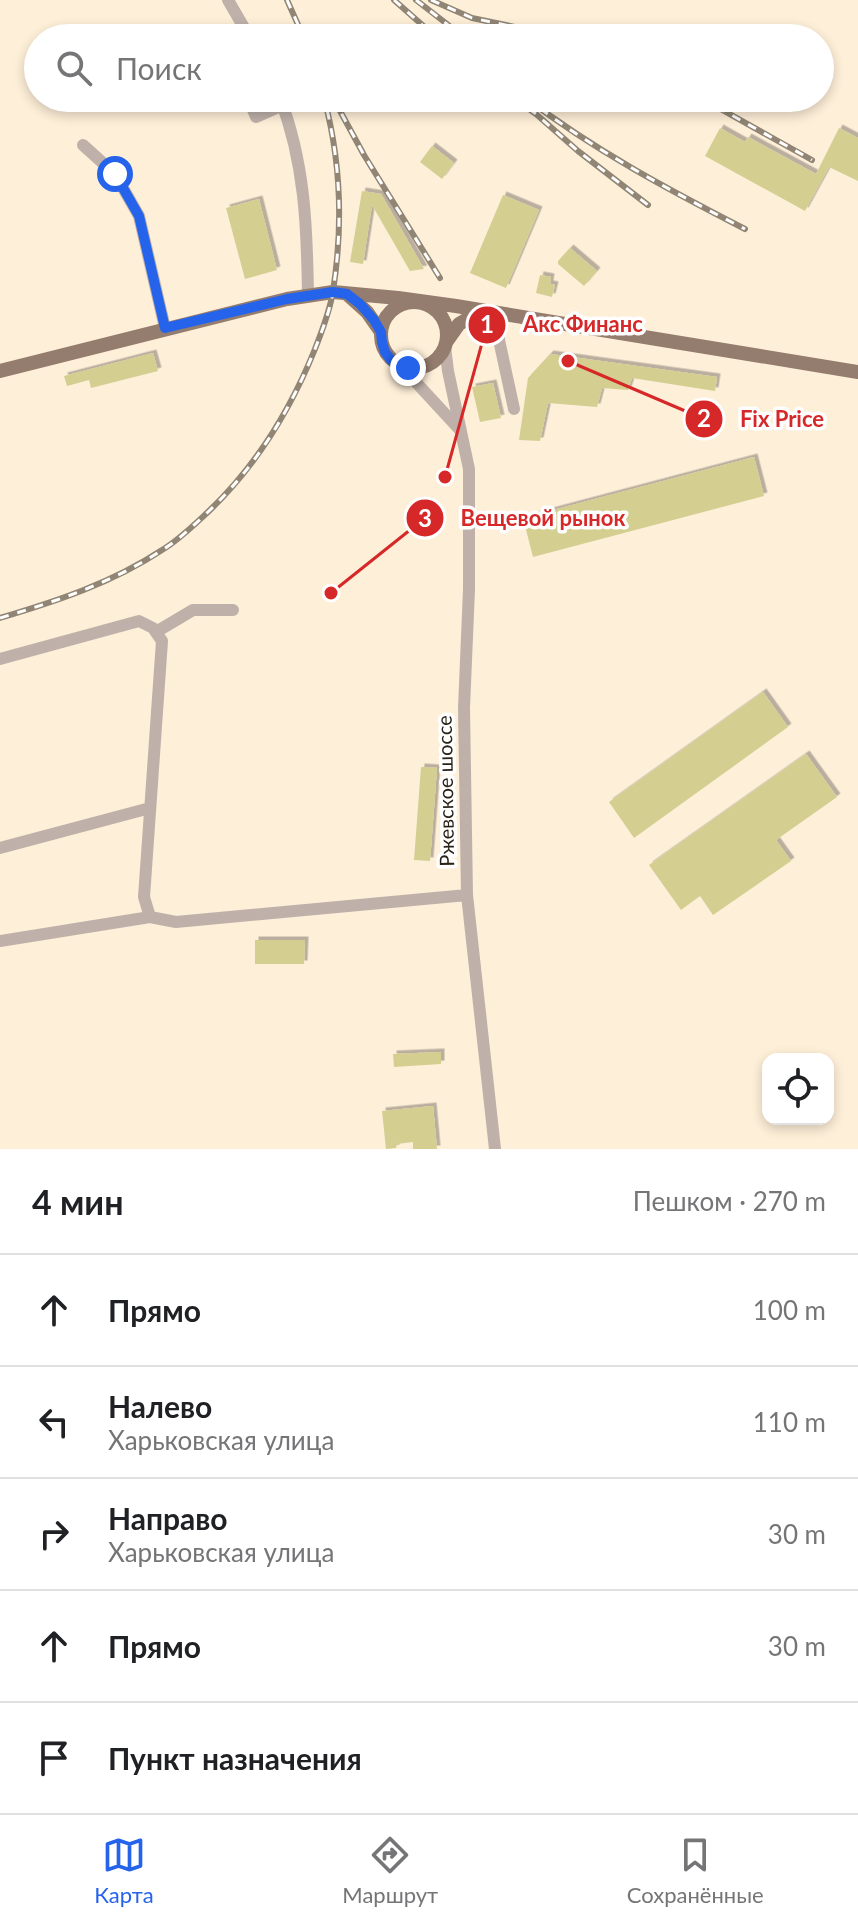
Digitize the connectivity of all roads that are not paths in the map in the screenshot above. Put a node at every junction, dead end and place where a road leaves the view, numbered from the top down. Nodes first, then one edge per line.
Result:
1 (228, 0) edge
2 (242, 24) edge
3 (285, 112) edge
4 (83, 145) dead end
5 (347, 294) junction
6 (308, 295) junction
7 (418, 302) junction
8 (482, 311) junction
9 (499, 314) junction
10 (165, 328) junction
11 (381, 332) junction
12 (446, 345) junction
13 (400, 365) junction
14 (0, 371) edge
15 (858, 372) edge
16 (514, 409) dead end
17 (462, 432) junction
18 (233, 610) dead end
19 (159, 636) junction
20 (0, 659) edge
21 (150, 808) junction
22 (0, 848) edge
23 (467, 895) junction
24 (150, 917) junction
25 (0, 941) edge
26 (495, 1149) edge

1 - 2 street
3 - 6 street
4 - 10 street
5 - 6 main road
5 - 7 main road
5 - 11 main road
6 - 10 main road
7 - 8 main road
7 - 11 main road
7 - 12 main road
8 - 9 main road
8 - 12 main road
9 - 15 main road
9 - 16 street
10 - 14 main road
11 - 13 main road
12 - 13 main road
12 - 17 street, Ржевское шоссе
13 - 17 street
17 - 23 street, Ржевское шоссе
18 - 19 street
19 - 20 street
19 - 21 street
21 - 22 street
21 - 24 street
23 - 24 street
23 - 26 street, Ржевское шоссе
24 - 25 street

